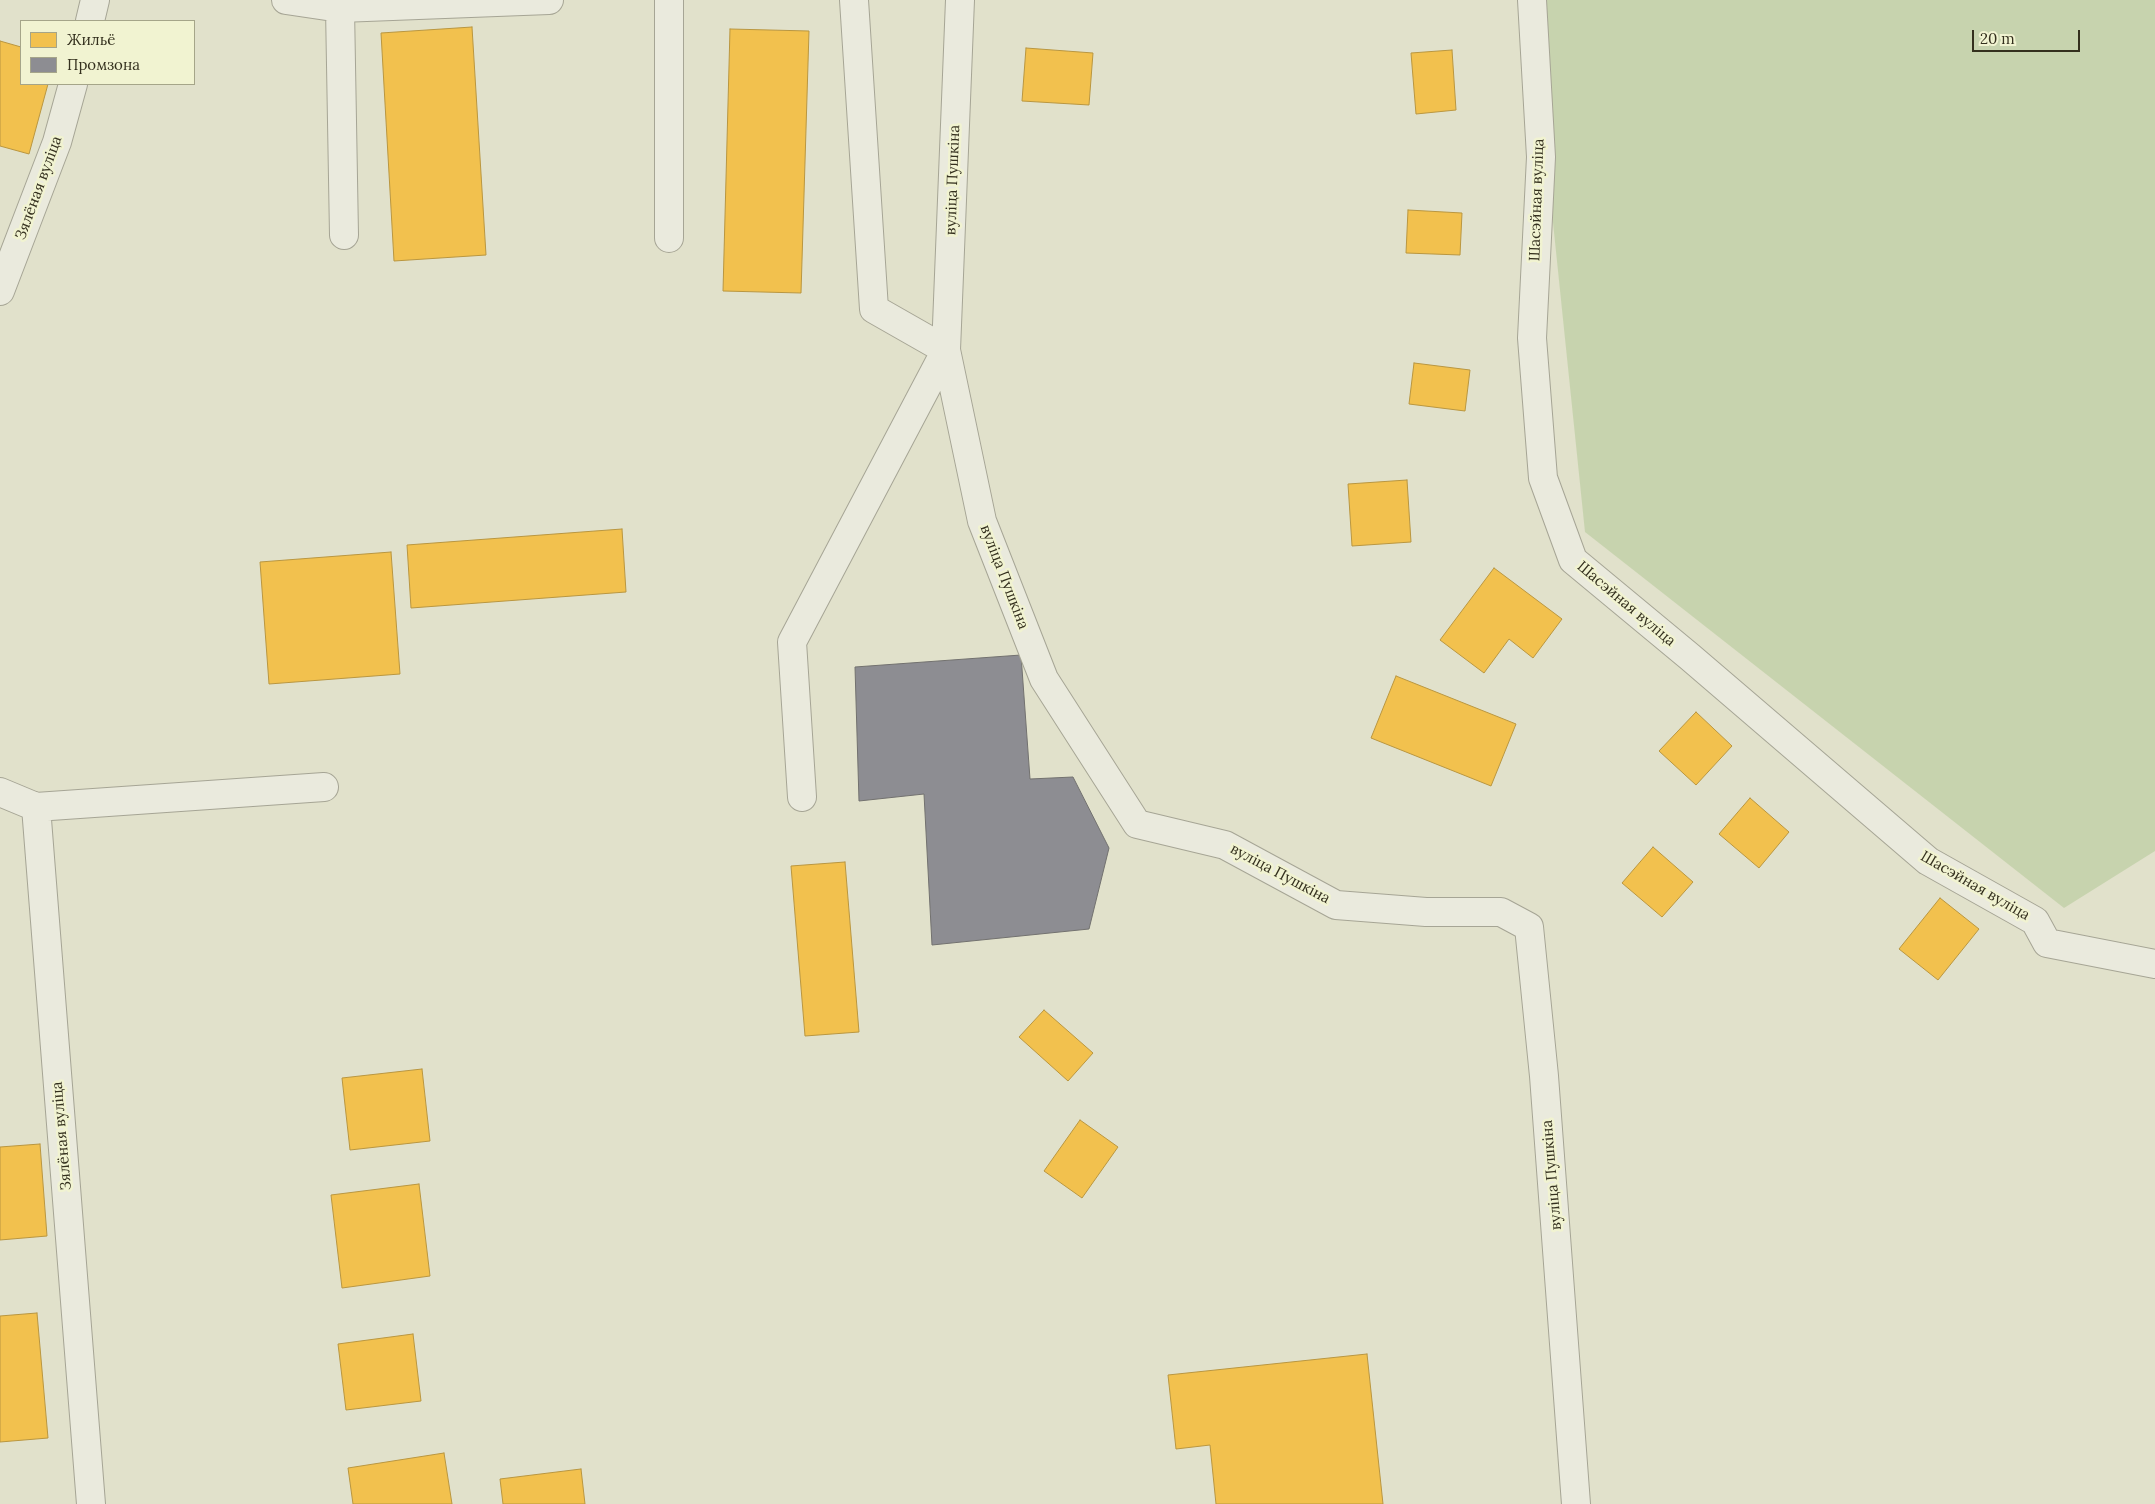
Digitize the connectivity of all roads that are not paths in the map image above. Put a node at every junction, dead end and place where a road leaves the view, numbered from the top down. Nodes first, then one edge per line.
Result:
1 (95, 0) edge
2 (286, 0) edge
3 (549, 0) edge
4 (669, 0) edge
5 (854, 0) edge
6 (960, 0) edge
7 (1532, 0) edge
8 (354, 5) edge
9 (90, 20) edge
10 (73, 85) edge
11 (344, 235) dead end
12 (669, 238) dead end
13 (0, 291) edge
14 (946, 350) junction
15 (324, 787) dead end
16 (0, 792) edge
17 (802, 797) dead end
18 (36, 808) junction
19 (2155, 964) edge
20 (92, 1504) edge
21 (1576, 1504) edge

1 - 9 street
2 - 8 street
3 - 8 street
4 - 12 street
5 - 14 street
6 - 14 street, вуліца Пушкіна
7 - 19 street, Шасэйная вуліца
8 - 11 street
10 - 13 street, Зялёная вуліца
14 - 17 street
14 - 21 street, вуліца Пушкіна
15 - 18 street
16 - 18 street
18 - 20 street, Зялёная вуліца

